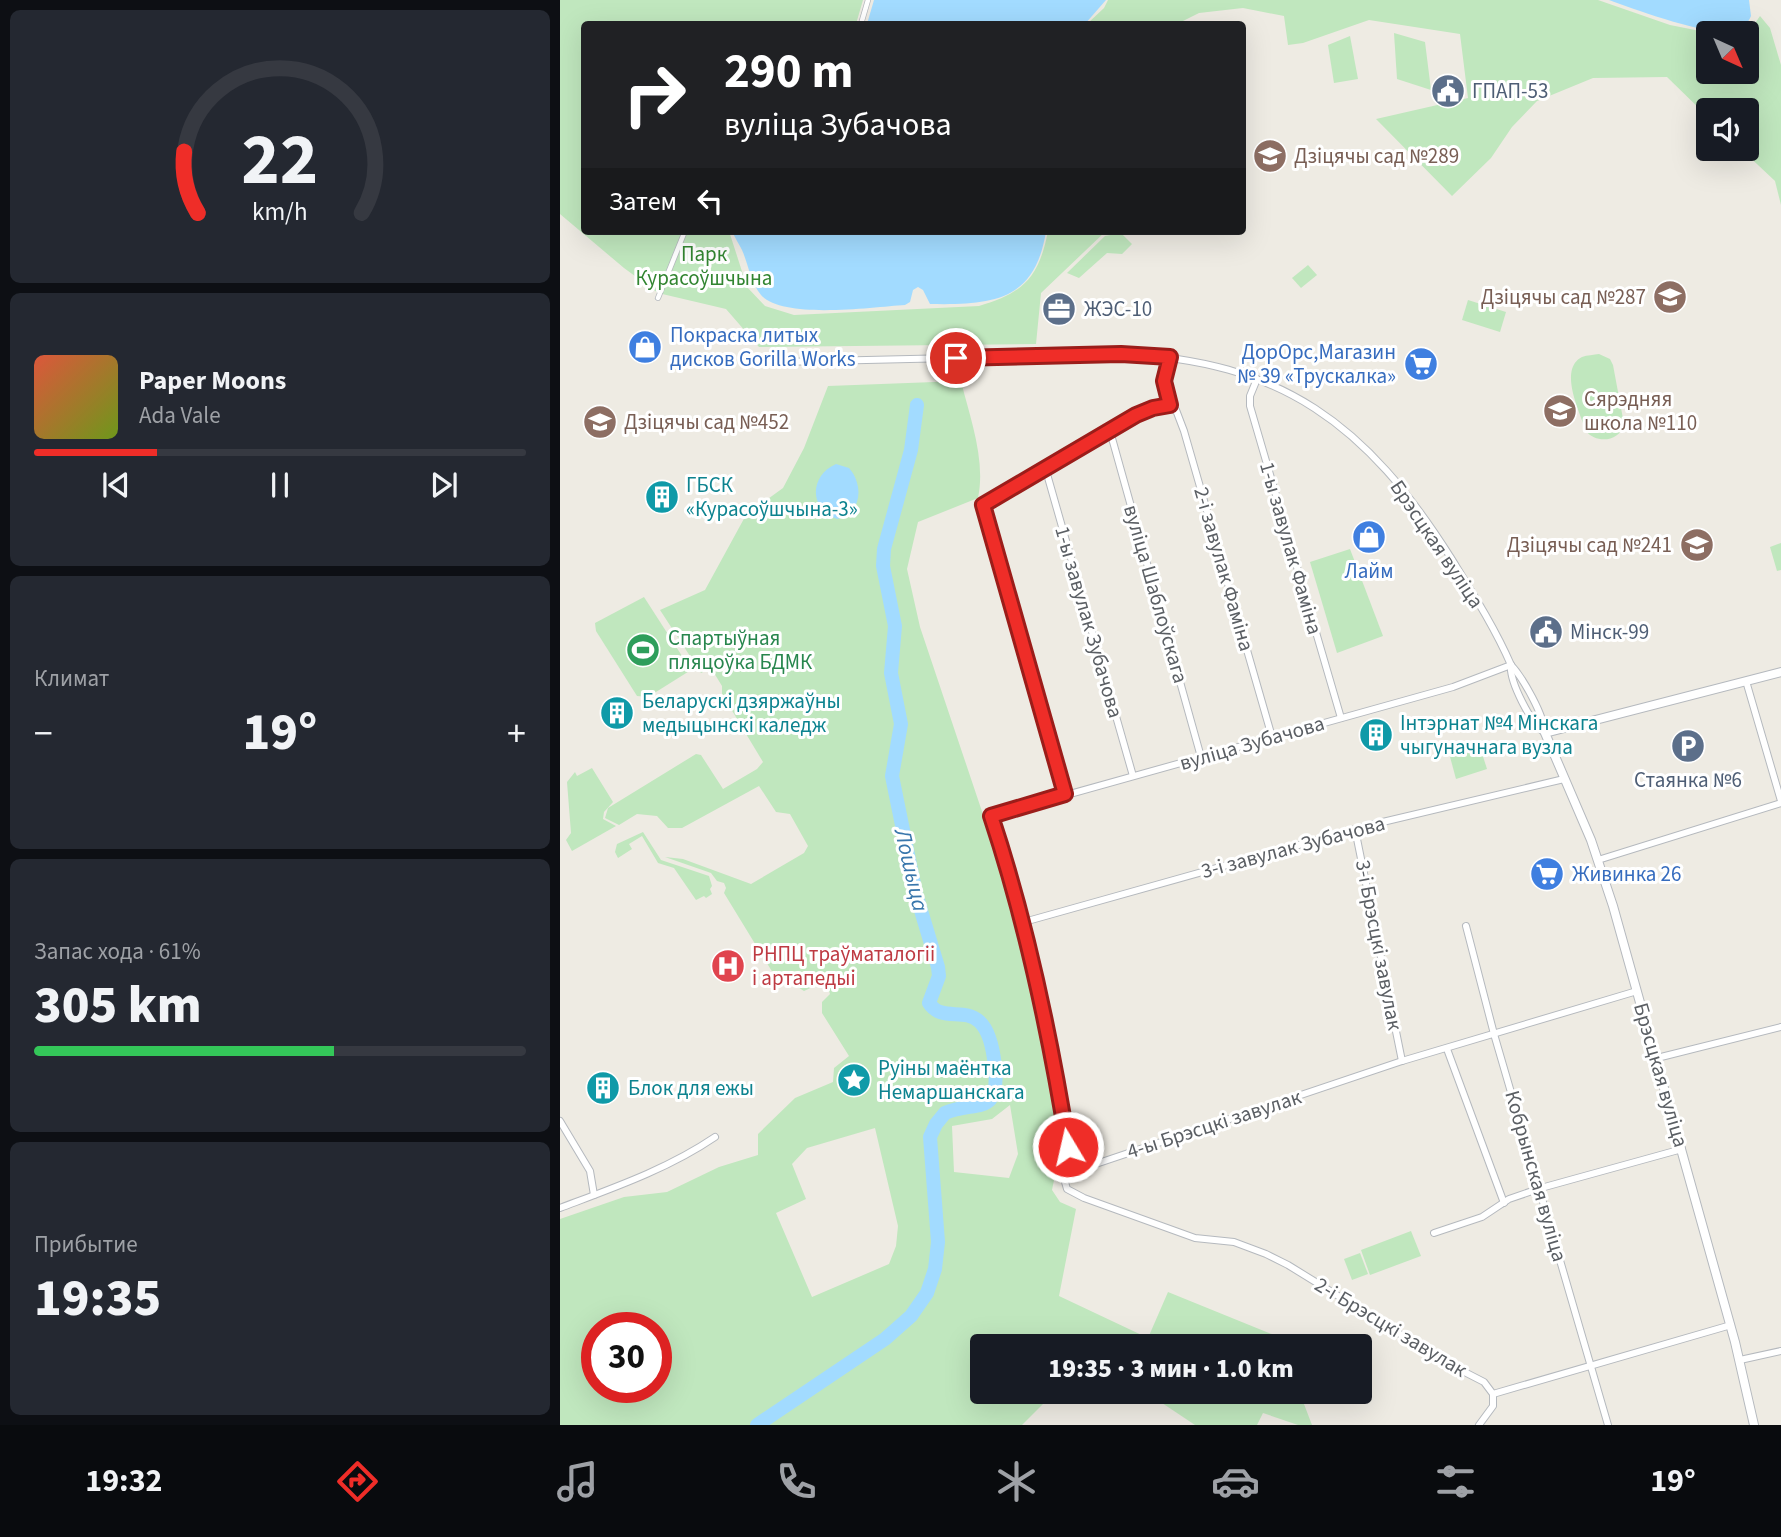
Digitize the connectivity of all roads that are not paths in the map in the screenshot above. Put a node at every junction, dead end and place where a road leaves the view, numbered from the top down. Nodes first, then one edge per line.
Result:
1 (868, 0) edge
2 (862, 21) edge
3 (683, 235) edge
4 (658, 298) dead end
5 (1170, 357) junction
6 (780, 362) dead end
7 (1257, 379) junction
8 (1170, 405) junction
9 (1110, 431) junction
10 (1045, 467) junction
11 (1511, 665) junction
12 (1781, 672) edge
13 (1746, 681) junction
14 (1341, 718) junction
15 (1545, 733) junction
16 (1272, 737) junction
17 (1201, 757) junction
18 (1133, 776) junction
19 (1564, 779) junction
20 (1065, 794) junction
21 (1781, 802) edge
22 (1354, 829) junction
23 (1598, 860) junction
24 (1024, 922) junction
25 (1466, 926) dead end
26 (1637, 991) junction
27 (1781, 1027) edge
28 (1494, 1034) junction
29 (1447, 1049) junction
30 (1657, 1058) junction
31 (1402, 1061) junction
32 (560, 1121) edge
33 (715, 1137) dead end
34 (1682, 1149) junction
35 (1063, 1175) junction
36 (1541, 1188) junction
37 (594, 1195) junction
38 (1504, 1203) junction
39 (560, 1208) edge
40 (1434, 1233) dead end
41 (1731, 1325) junction
42 (1781, 1351) edge
43 (1740, 1360) junction
44 (1591, 1367) junction
45 (1493, 1394) junction
46 (1754, 1424) edge
47 (1479, 1425) edge
48 (1608, 1425) edge
49 (1743, 1425) edge

1 - 2 street
3 - 4 street
5 - 6 street, Брэсцкая вуліца
5 - 7 street, Брэсцкая вуліца
5 - 8 street
7 - 11 street, Брэсцкая вуліца
7 - 14 street, 1-ы завулак Фаміна
8 - 9 street
8 - 16 street, 2-і завулак Фаміна
9 - 10 street
9 - 17 street, вуліца Шаблоўскага
10 - 18 street, 1-ы завулак Зубачова
10 - 20 street
11 - 14 street, вуліца Зубачова
11 - 15 street, Брэсцкая вуліца
12 - 13 street
13 - 15 street
13 - 21 street
14 - 16 street, вуліца Зубачова
15 - 19 street, Брэсцкая вуліца
16 - 17 street, вуліца Зубачова
17 - 18 street, вуліца Зубачова
18 - 20 street, вуліца Зубачова
19 - 22 street, 3-і завулак Зубачова
19 - 23 street, Брэсцкая вуліца
20 - 24 street, вуліца Зубачова
21 - 23 street
22 - 24 street, 3-і завулак Зубачова
22 - 31 street, 3-і Брэсцкі завулак
23 - 26 street, Брэсцкая вуліца
24 - 35 street
25 - 28 street, Кобрынская вуліца
26 - 28 street, 4-ы Брэсцкі завулак
26 - 30 street, Брэсцкая вуліца
27 - 30 street
28 - 29 street, 4-ы Брэсцкі завулак
28 - 36 street, Кобрынская вуліца
29 - 31 street, 4-ы Брэсцкі завулак
29 - 38 street
30 - 34 street, Брэсцкая вуліца
31 - 35 street, 4-ы Брэсцкі завулак
32 - 37 street
33 - 37 street
34 - 36 street
34 - 41 street, Брэсцкая вуліца
35 - 45 street, 2-і Брэсцкі завулак
36 - 38 street
36 - 44 street, Кобрынская вуліца
37 - 39 street
38 - 40 street
41 - 43 street, Брэсцкая вуліца
41 - 44 street
42 - 43 street
43 - 46 street, Брэсцкая вуліца
44 - 45 street
44 - 48 street, Кобрынская вуліца
45 - 47 street
46 - 49 street

